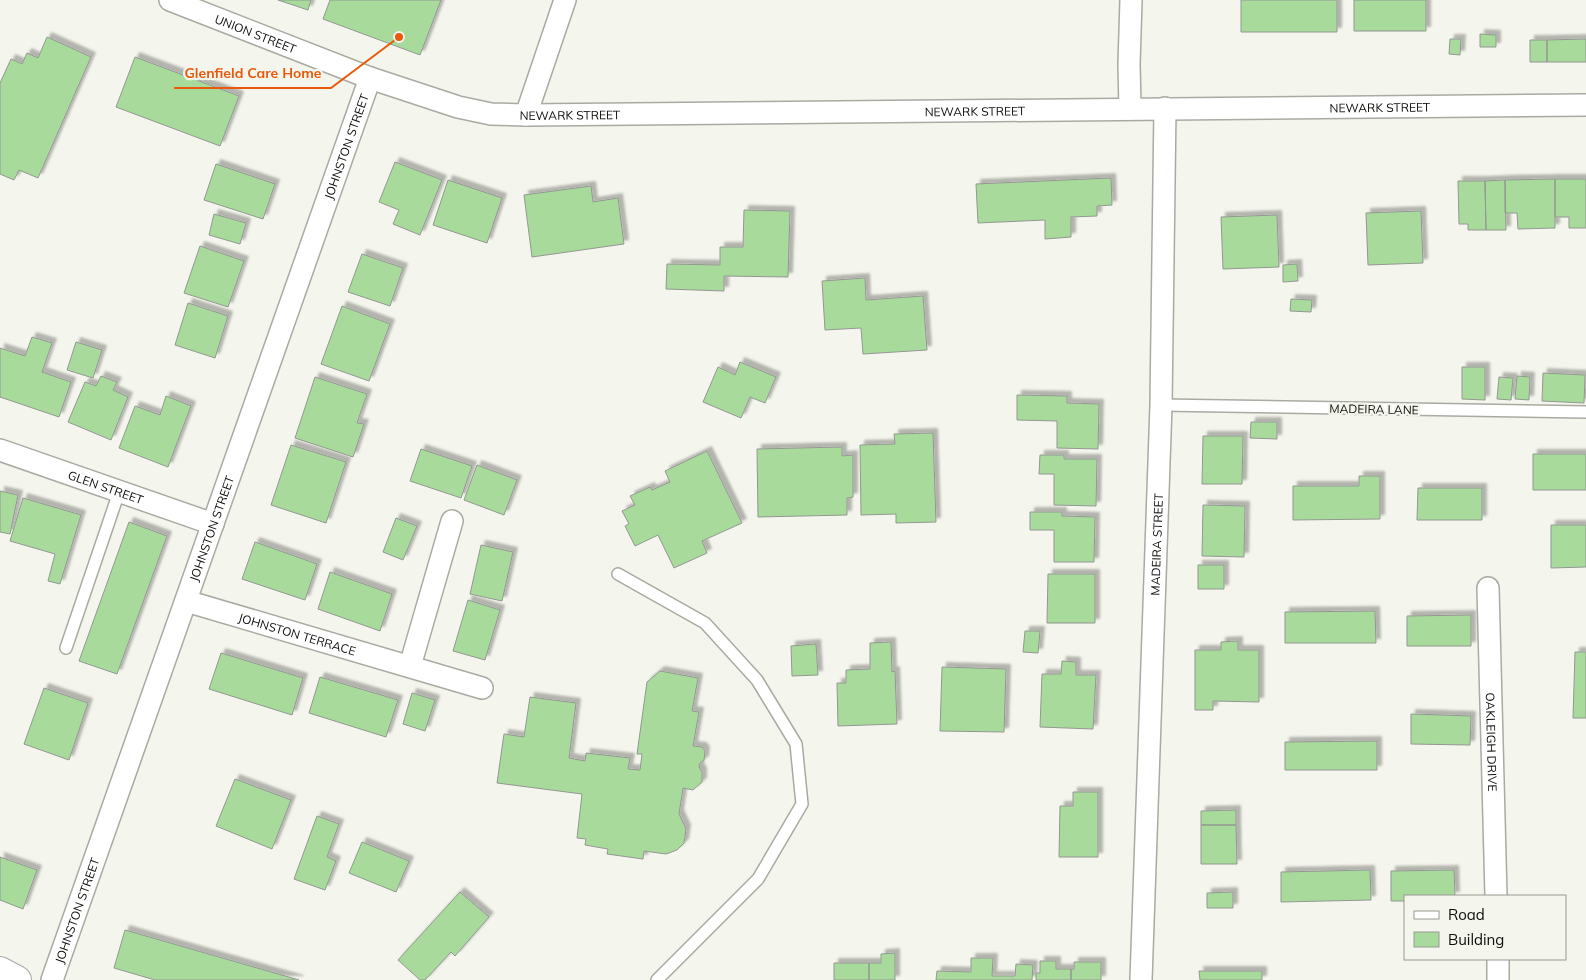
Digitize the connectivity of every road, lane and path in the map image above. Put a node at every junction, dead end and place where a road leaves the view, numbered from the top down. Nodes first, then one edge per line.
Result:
1 (170, 0) edge
2 (564, 0) edge
3 (1131, 0) edge
4 (370, 78) junction
5 (1586, 106) edge
6 (1165, 108) junction
7 (1130, 109) junction
8 (526, 115) junction
9 (1161, 405) junction
10 (1586, 412) edge
11 (0, 450) edge
12 (119, 492) junction
13 (452, 521) dead end
14 (213, 524) junction
15 (618, 574) dead end
16 (1488, 588) dead end
17 (186, 601) junction
18 (66, 648) dead end
19 (410, 666) junction
20 (482, 688) dead end
21 (1496, 895) edge
22 (1498, 960) edge
23 (0, 972) edge
24 (17, 980) edge
25 (52, 980) edge
26 (657, 980) edge
27 (1141, 980) edge
28 (1498, 980) edge

1 - 4 street, UNION STREET
2 - 8 street
3 - 7 street
4 - 8 street, NEWARK STREET
4 - 14 street, JOHNSTON STREET
5 - 6 street, NEWARK STREET
6 - 7 street, NEWARK STREET
6 - 9 street, MADEIRA STREET
7 - 8 street, NEWARK STREET
9 - 10 lane, MADEIRA LANE
9 - 27 street, MADEIRA STREET
11 - 12 street, GLEN STREET
12 - 14 street, GLEN STREET
12 - 18 lane
13 - 19 street
14 - 17 street, JOHNSTON STREET
15 - 26 lane
16 - 21 street, OAKLEIGH DRIVE
17 - 19 street, JOHNSTON TERRACE
17 - 25 street, JOHNSTON STREET
19 - 20 street, JOHNSTON TERRACE
22 - 28 street
23 - 24 main road

